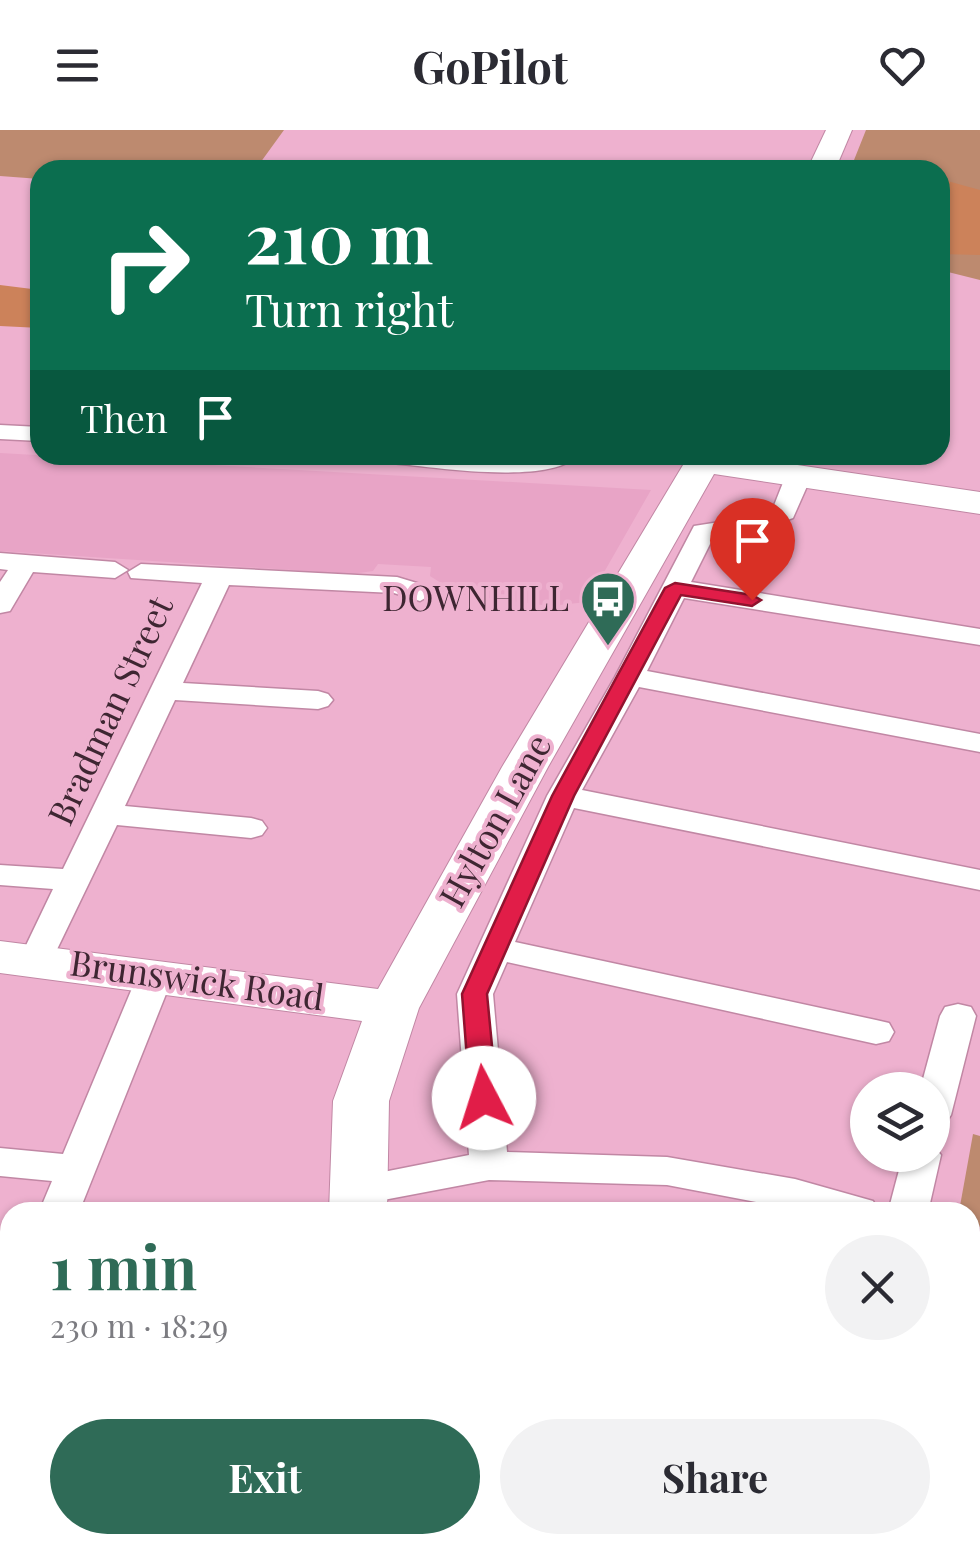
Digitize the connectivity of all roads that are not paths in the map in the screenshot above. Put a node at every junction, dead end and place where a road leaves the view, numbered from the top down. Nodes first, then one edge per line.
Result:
1 (839, 130) edge
2 (826, 160) edge
3 (0, 432) edge
4 (30, 434) edge
5 (702, 465) edge
6 (744, 465) edge
7 (798, 475) junction
8 (680, 500) junction
9 (980, 503) edge
10 (750, 524) junction
11 (12, 562) edge
12 (218, 576) junction
13 (675, 588) junction
14 (420, 593) dead end
15 (0, 604) edge
16 (980, 637) edge
17 (630, 678) junction
18 (166, 691) junction
19 (318, 700) dead end
20 (980, 744) edge
21 (563, 796) junction
22 (105, 814) junction
23 (251, 828) dead end
24 (0, 875) edge
25 (75, 880) junction
26 (980, 880) edge
27 (498, 949) junction
28 (18, 959) edge
29 (156, 974) junction
30 (393, 1008) junction
31 (958, 1016) dead end
32 (876, 1032) dead end
33 (943, 1072) edge
34 (0, 1162) edge
35 (489, 1166) junction
36 (74, 1169) junction
37 (918, 1172) edge
38 (358, 1201) edge
39 (62, 1202) edge
40 (823, 1202) edge
41 (910, 1202) edge

1 - 2 street
3 - 4 street
5 - 8 street, Hylton Lane
6 - 7 street
7 - 9 street
7 - 10 street
8 - 10 street
8 - 30 street, Hylton Lane
10 - 13 street
11 - 12 street
11 - 15 street
12 - 14 street
12 - 18 street, Bradman Street
13 - 16 street
13 - 17 street
17 - 20 street
17 - 21 street
18 - 19 street
18 - 22 street, Bradman Street
21 - 26 street
21 - 27 street
22 - 23 street
22 - 25 street, Bradman Street
24 - 25 street, Bradman Street
25 - 28 street, Bradman Street
27 - 32 street
27 - 35 street
28 - 29 street, Brunswick Road
29 - 30 street, Brunswick Road
29 - 36 street
30 - 38 street, Hylton Lane
31 - 33 street
34 - 36 street
35 - 38 street
35 - 40 street
36 - 39 street
37 - 41 street

